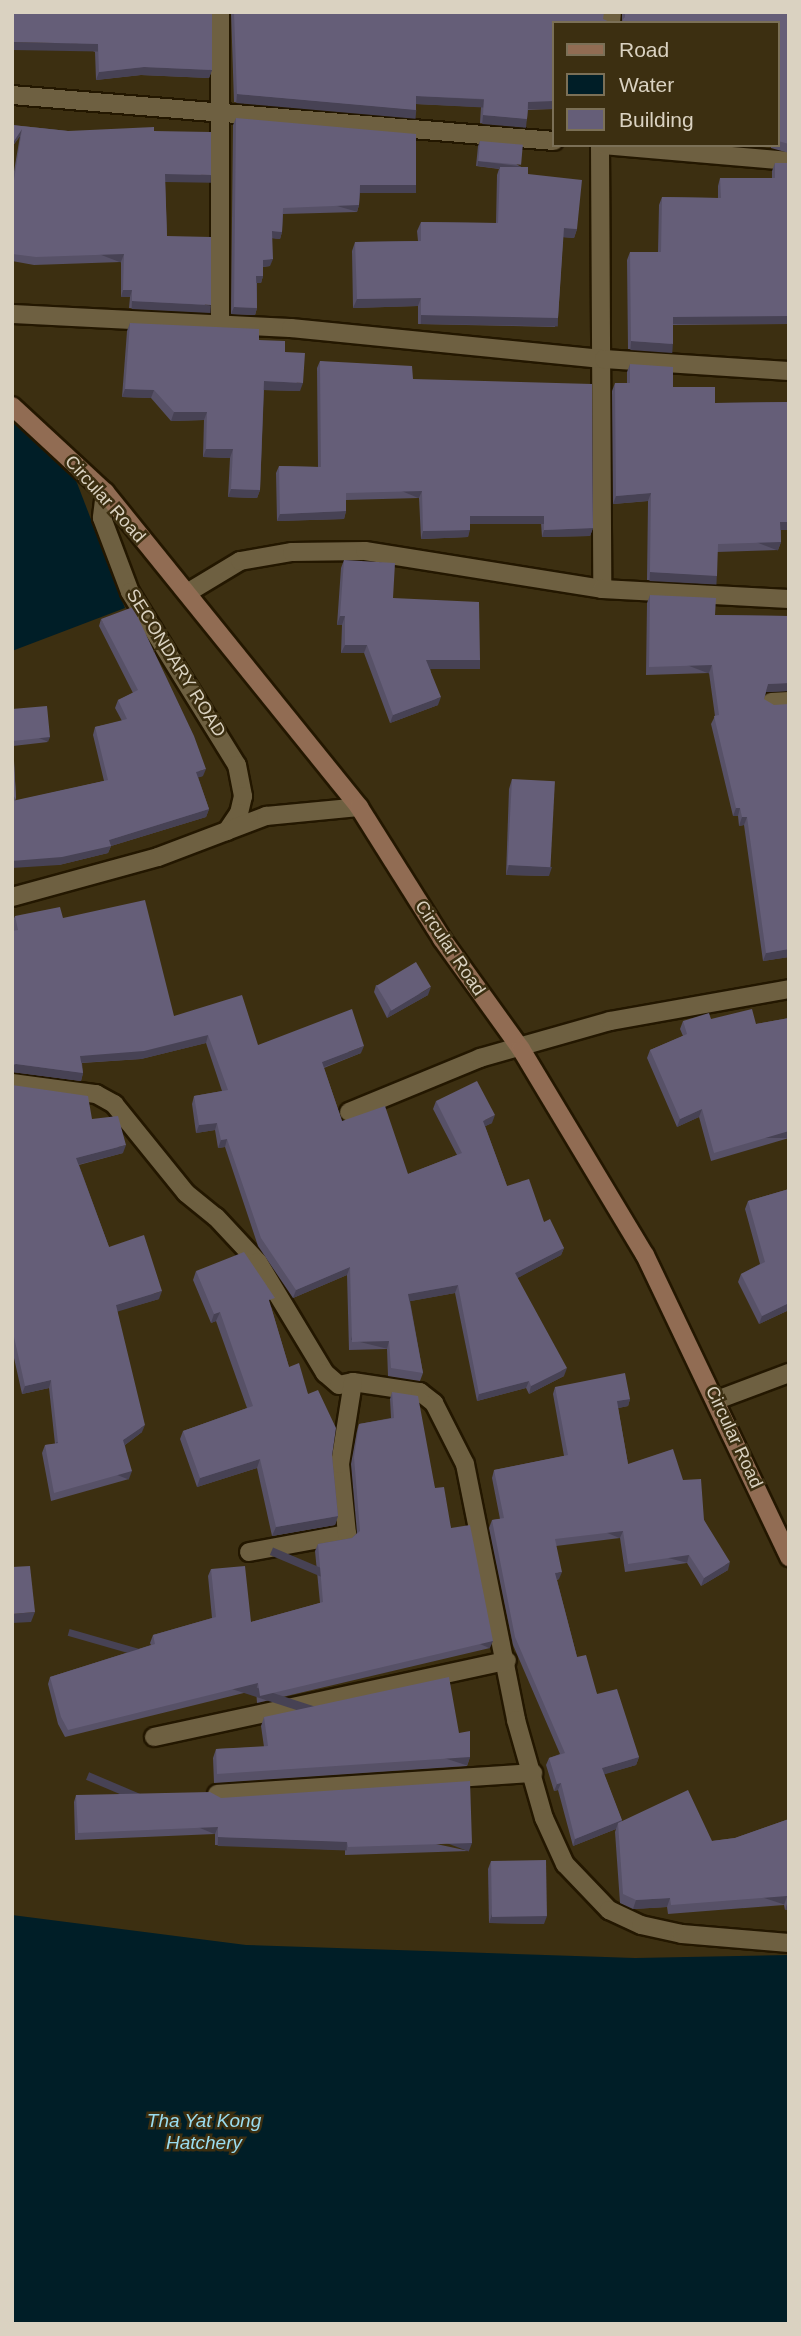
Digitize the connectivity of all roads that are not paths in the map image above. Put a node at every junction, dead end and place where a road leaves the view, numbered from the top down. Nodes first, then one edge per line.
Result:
1 (220, 12) edge
2 (12, 95) edge
3 (218, 110) junction
4 (552, 141) edge
5 (602, 147) edge
6 (625, 147) edge
7 (789, 161) edge
8 (12, 314) edge
9 (220, 324) junction
10 (604, 359) junction
11 (789, 371) edge
12 (12, 406) edge
13 (105, 492) junction
14 (602, 589) junction
15 (187, 593) junction
16 (789, 599) edge
17 (359, 807) junction
18 (227, 831) junction
19 (12, 897) edge
20 (789, 989) edge
21 (522, 1049) junction
22 (12, 1083) edge
23 (349, 1112) dead end
24 (789, 1373) edge
25 (353, 1382) junction
26 (717, 1399) junction
27 (785, 1535) edge
28 (248, 1552) dead end
29 (789, 1557) edge
30 (508, 1661) junction
31 (154, 1737) dead end
32 (533, 1773) junction
33 (217, 1794) edge
34 (789, 1943) edge

1 - 3 street
2 - 3 street
3 - 4 street
3 - 9 street
5 - 10 street
6 - 7 street
8 - 9 street
9 - 10 street
10 - 11 street
10 - 14 street
12 - 13 street, Circular Road
13 - 15 street, Circular Road
13 - 18 street, SECONDARY ROAD
14 - 15 street
14 - 16 street
15 - 17 street, Circular Road
17 - 18 street
17 - 21 street, Circular Road
18 - 19 street
20 - 21 street
21 - 23 street
21 - 26 street, Circular Road
22 - 25 street
24 - 26 street
25 - 28 street
25 - 30 street
26 - 27 street, Circular Road
27 - 29 street, Circular Road
30 - 31 street
30 - 32 street
32 - 33 street
32 - 34 street

